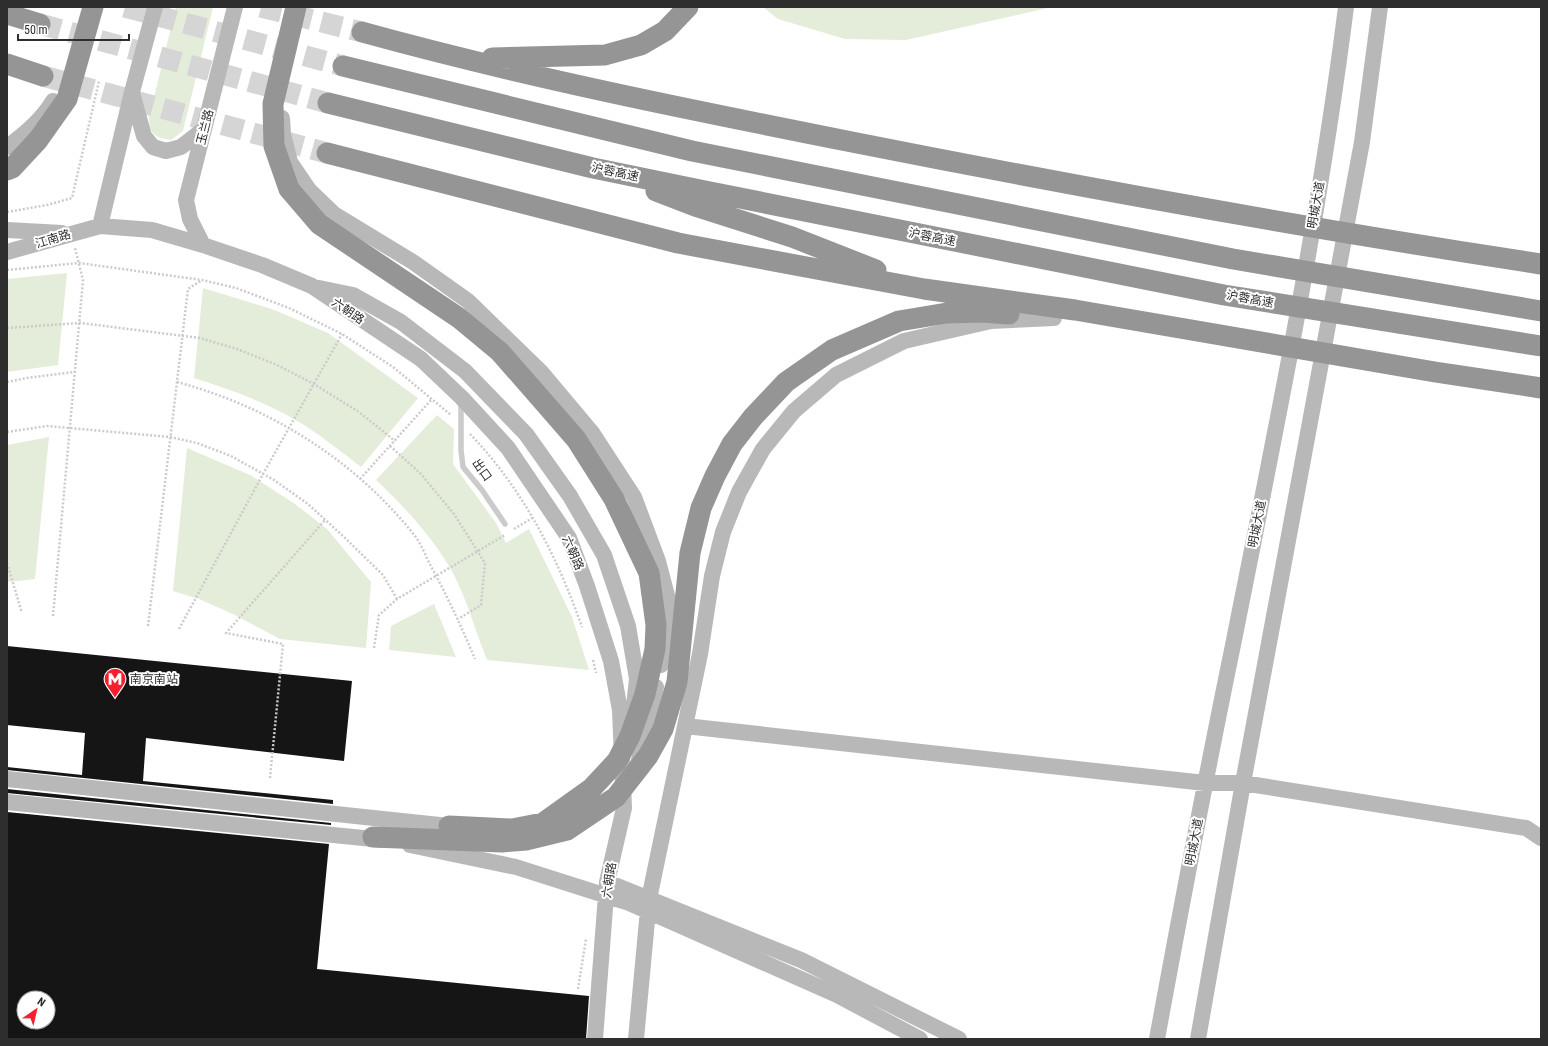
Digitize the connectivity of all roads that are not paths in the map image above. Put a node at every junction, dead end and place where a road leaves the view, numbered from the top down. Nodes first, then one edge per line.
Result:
1 (93, 7) edge
2 (155, 7) edge
3 (235, 7) edge
4 (296, 7) edge
5 (688, 7) edge
6 (1346, 7) edge
7 (1380, 7) edge
8 (7, 14) edge
9 (40, 24) tunnel mouth
10 (362, 32) tunnel mouth
11 (289, 37) junction
12 (81, 51) junction
13 (462, 60) junction
14 (7, 64) edge
15 (343, 66) tunnel mouth
16 (43, 76) tunnel mouth
17 (132, 92) junction
18 (328, 103) tunnel mouth
19 (204, 129) junction
20 (7, 147) edge
21 (327, 153) tunnel mouth
22 (593, 168) junction
23 (7, 170) edge
24 (100, 226) junction
25 (7, 230) edge
26 (72, 234) junction
27 (203, 245) junction
28 (7, 252) edge
29 (1541, 264) edge
30 (312, 286) junction
31 (924, 289) junction
32 (1541, 311) edge
33 (1054, 318) junction
34 (1212, 335) junction
35 (1541, 346) edge
36 (1435, 372) junction
37 (1541, 388) edge
38 (1541, 397) edge
39 (462, 398) junction
40 (505, 524) dead end
41 (686, 726) junction
42 (630, 736) junction
43 (7, 779) edge
44 (1205, 783) junction
45 (1242, 783) junction
46 (592, 788) junction
47 (7, 802) edge
48 (624, 808) junction
49 (449, 826) junction
50 (373, 838) junction
51 (1541, 838) edge
52 (526, 840) junction
53 (502, 842) junction
54 (606, 882) junction
55 (649, 899) junction
56 (595, 1039) edge
57 (636, 1039) edge
58 (920, 1039) edge
59 (959, 1039) edge
60 (1157, 1039) edge
61 (1198, 1039) edge

1 - 12 highway
2 - 17 street
3 - 19 street, 玉兰路
4 - 11 highway
5 - 13 highway
6 - 44 street, 明城大道
7 - 45 street
8 - 9 highway
10 - 13 highway
11 - 42 highway
11 - 48 street
12 - 20 street
12 - 23 highway
13 - 29 highway
14 - 16 highway
15 - 32 highway
17 - 19 street
17 - 24 street
18 - 22 highway, 沪蓉高速
19 - 27 street, 玉兰路
21 - 31 highway
22 - 31 highway
22 - 35 highway, 沪蓉高速
24 - 26 street, 江南路
24 - 27 street, 六朝路
25 - 26 street
26 - 28 street, 江南路
27 - 30 street, 六朝路
30 - 39 street, 六朝路
30 - 42 street
31 - 34 highway
33 - 34 highway
33 - 41 street
33 - 52 highway
34 - 36 highway
36 - 37 highway
36 - 38 highway
39 - 40 lane, 出口
39 - 48 street, 六朝路
41 - 44 street
41 - 55 street
42 - 46 highway
43 - 49 street
44 - 45 street
44 - 60 street, 明城大道
45 - 51 street
45 - 61 street
46 - 49 highway
46 - 52 highway
47 - 50 street
48 - 54 street, 六朝路
49 - 53 highway
50 - 53 highway
50 - 58 street
52 - 53 highway
54 - 55 street
54 - 56 street, 六朝路
55 - 57 street
55 - 59 street

